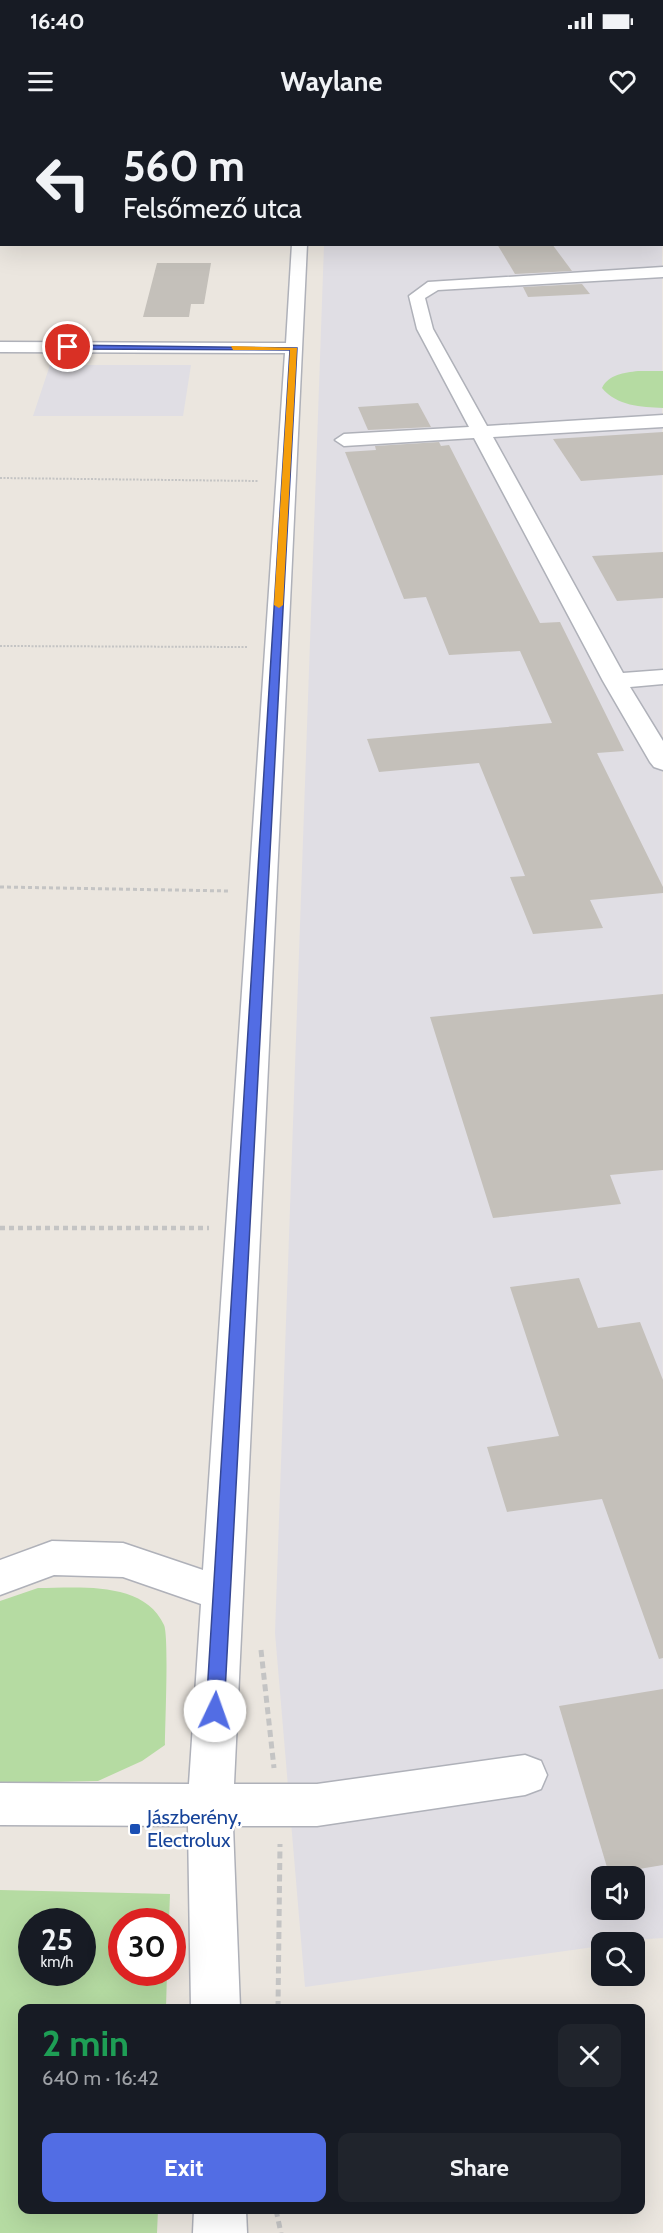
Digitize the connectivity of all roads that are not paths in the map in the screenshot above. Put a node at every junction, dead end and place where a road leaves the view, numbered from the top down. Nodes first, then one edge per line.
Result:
1 (300, 246) edge
2 (663, 272) edge
3 (0, 347) edge
4 (294, 348) junction
5 (663, 421) edge
6 (481, 433) junction
7 (344, 440) dead end
8 (663, 677) edge
9 (615, 681) junction
10 (663, 762) edge
11 (0, 1578) edge
12 (222, 1594) junction
13 (525, 1775) dead end
14 (0, 1804) edge
15 (210, 1805) junction
16 (215, 2004) edge
17 (220, 2214) edge
18 (220, 2233) edge

1 - 4 street
2 - 6 street
3 - 4 street
4 - 12 street
5 - 6 street
6 - 7 street
6 - 9 street
8 - 9 street
9 - 10 street
11 - 12 street
12 - 15 street
13 - 15 street
14 - 15 street
15 - 16 street
17 - 18 street

